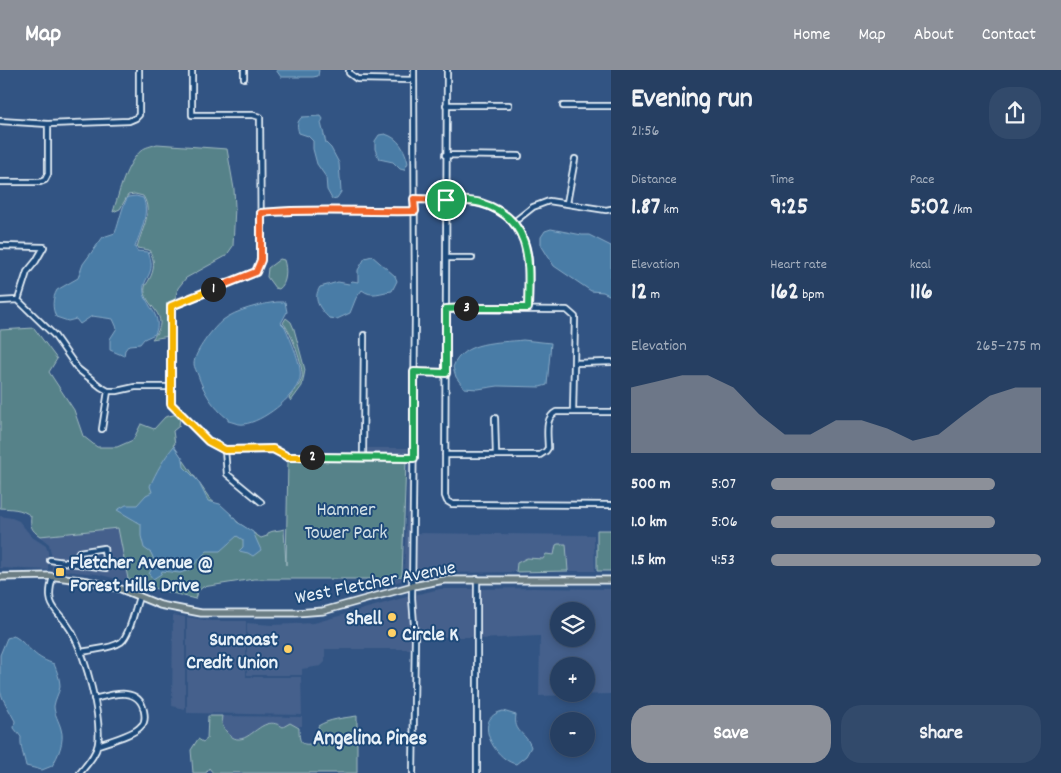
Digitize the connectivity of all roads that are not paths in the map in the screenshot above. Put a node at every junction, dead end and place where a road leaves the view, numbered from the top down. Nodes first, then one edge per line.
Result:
1 (139, 70) edge
2 (192, 70) edge
3 (244, 70) edge
4 (349, 70) edge
5 (414, 70) edge
6 (447, 70) edge
7 (244, 78) dead end
8 (414, 80) junction
9 (446, 105) junction
10 (509, 105) dead end
11 (563, 106) dead end
12 (611, 106) edge
13 (0, 121) edge
14 (48, 124) junction
15 (446, 154) junction
16 (520, 156) dead end
17 (575, 159) dead end
18 (0, 182) edge
19 (414, 199) junction
20 (446, 200) junction
21 (567, 203) junction
22 (611, 209) edge
23 (415, 211) junction
24 (261, 213) junction
25 (514, 222) junction
26 (0, 246) edge
27 (446, 258) junction
28 (472, 258) dead end
29 (18, 300) junction
30 (0, 301) edge
31 (528, 308) junction
32 (446, 309) junction
33 (364, 335) dead end
34 (574, 362) junction
35 (611, 362) edge
36 (414, 372) junction
37 (446, 373) junction
38 (171, 387) junction
39 (108, 390) junction
40 (573, 412) junction
41 (611, 412) edge
42 (496, 418) dead end
43 (102, 429) dead end
44 (225, 450) junction
45 (445, 455) junction
46 (496, 455) junction
47 (363, 457) junction
48 (414, 458) junction
49 (261, 502) dead end
50 (611, 505) edge
51 (50, 560) dead end
52 (73, 562) junction
53 (0, 577) edge
54 (53, 577) junction
55 (477, 580) junction
56 (611, 580) edge
57 (413, 586) junction
58 (139, 597) junction
59 (82, 652) junction
60 (94, 699) junction
61 (98, 746) junction
62 (80, 773) edge
63 (413, 773) edge
64 (477, 773) edge

1 - 14 street
2 - 24 street
3 - 7 street
4 - 8 street
5 - 8 street
6 - 9 street
8 - 19 street
9 - 10 street
9 - 15 street
11 - 12 street
13 - 14 street
14 - 18 street
15 - 16 street
15 - 20 street
17 - 21 street
19 - 20 street
19 - 23 street
20 - 25 street
20 - 27 street
21 - 22 street
21 - 25 street
23 - 24 street
23 - 36 street
24 - 38 street
25 - 31 street
26 - 29 street
27 - 28 street
27 - 32 street
29 - 30 street
29 - 39 street
31 - 32 street
31 - 34 street
32 - 37 street
33 - 47 street
34 - 35 street
34 - 40 street
36 - 37 street
36 - 48 street
37 - 45 street
38 - 39 street
38 - 44 street
39 - 43 street
40 - 41 street
40 - 46 street
42 - 46 street
44 - 47 street
44 - 49 street
45 - 46 street
45 - 50 street
47 - 48 street
48 - 57 street
51 - 52 street
52 - 52 street
53 - 54 main road, West Fletcher Avenue
54 - 58 main road, West Fletcher Avenue
54 - 59 street
55 - 56 main road, West Fletcher Avenue
55 - 57 main road, West Fletcher Avenue
55 - 64 street
57 - 58 main road, West Fletcher Avenue
57 - 63 street
58 - 59 street
59 - 60 street
60 - 61 street
60 - 61 street
61 - 62 street

